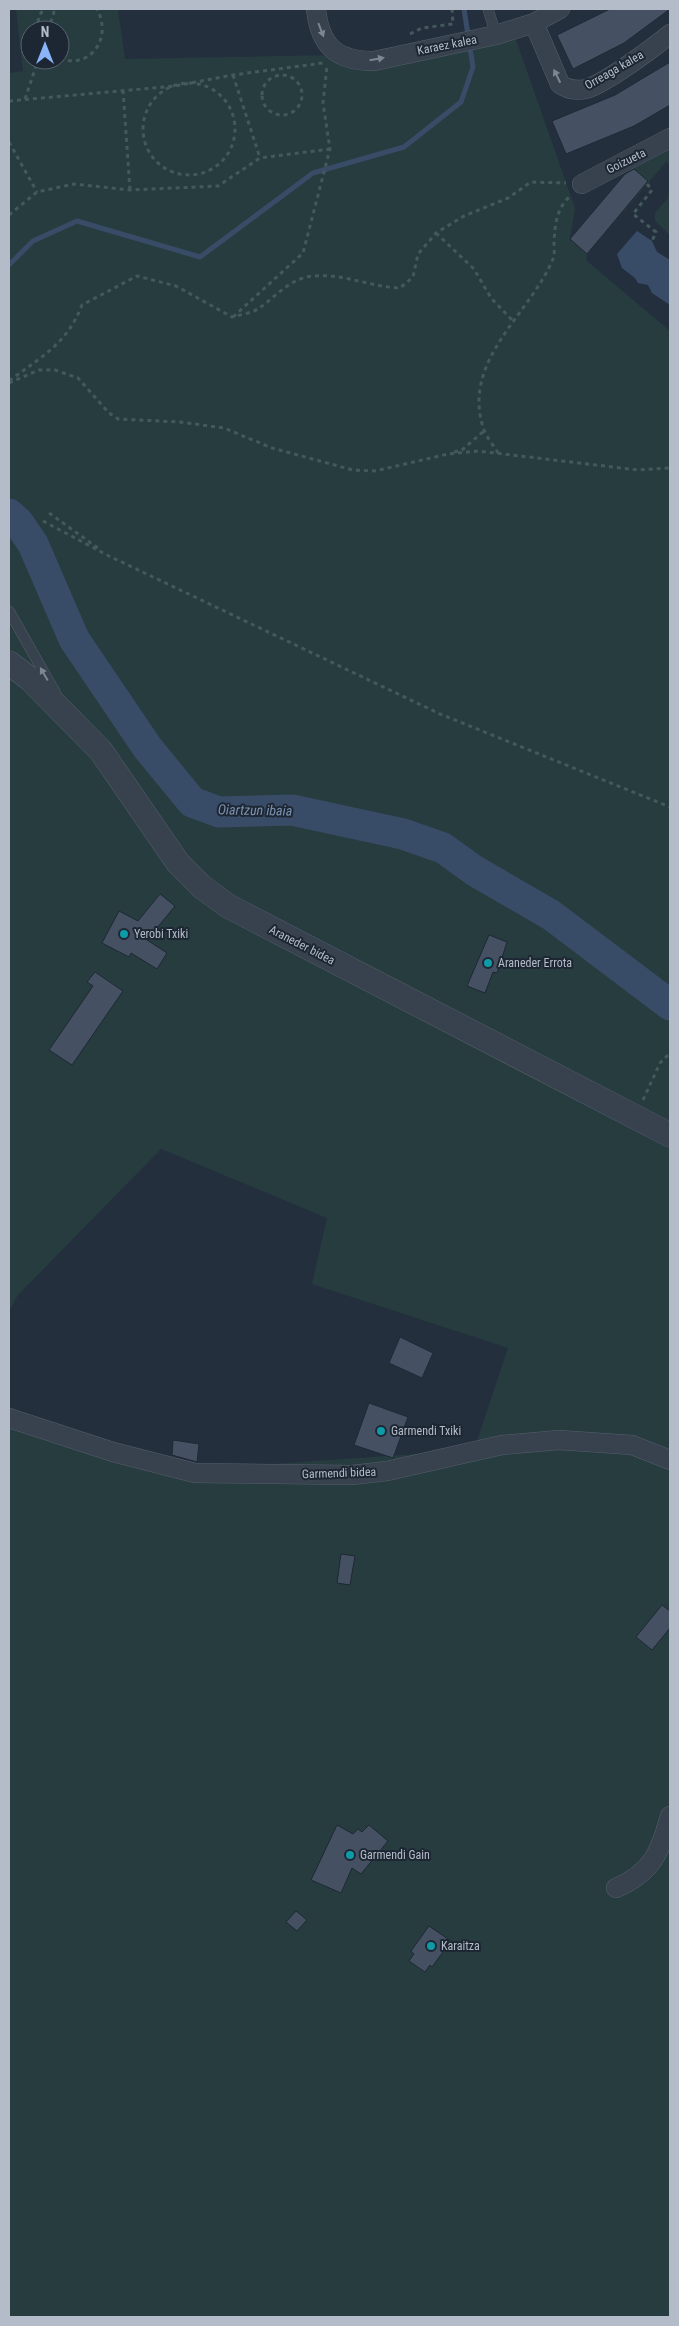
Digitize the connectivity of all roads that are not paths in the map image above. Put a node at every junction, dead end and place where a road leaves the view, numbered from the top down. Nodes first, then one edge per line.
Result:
1 (316, 9) edge
2 (488, 9) edge
3 (560, 9) edge
4 (534, 23) junction
5 (670, 34) edge
6 (491, 36) junction
7 (670, 138) edge
8 (582, 184) road end
9 (9, 612) edge
10 (9, 663) edge
11 (69, 716) junction
12 (670, 1135) edge
13 (9, 1418) edge
14 (670, 1460) edge
15 (670, 1816) edge
16 (616, 1888) dead end

1 -> 6 street, Karaez kalea
2 - 6 lane
3 - 4 street, Karaez kalea
5 -> 4 street, Orreaga kalea
4 - 6 street, Karaez kalea
7 - 8 street, Goizueta
11 -> 9 lane
10 - 11 street, Araneder bidea
11 - 12 street, Araneder bidea
13 - 14 street, Garmendi bidea
15 - 16 street

